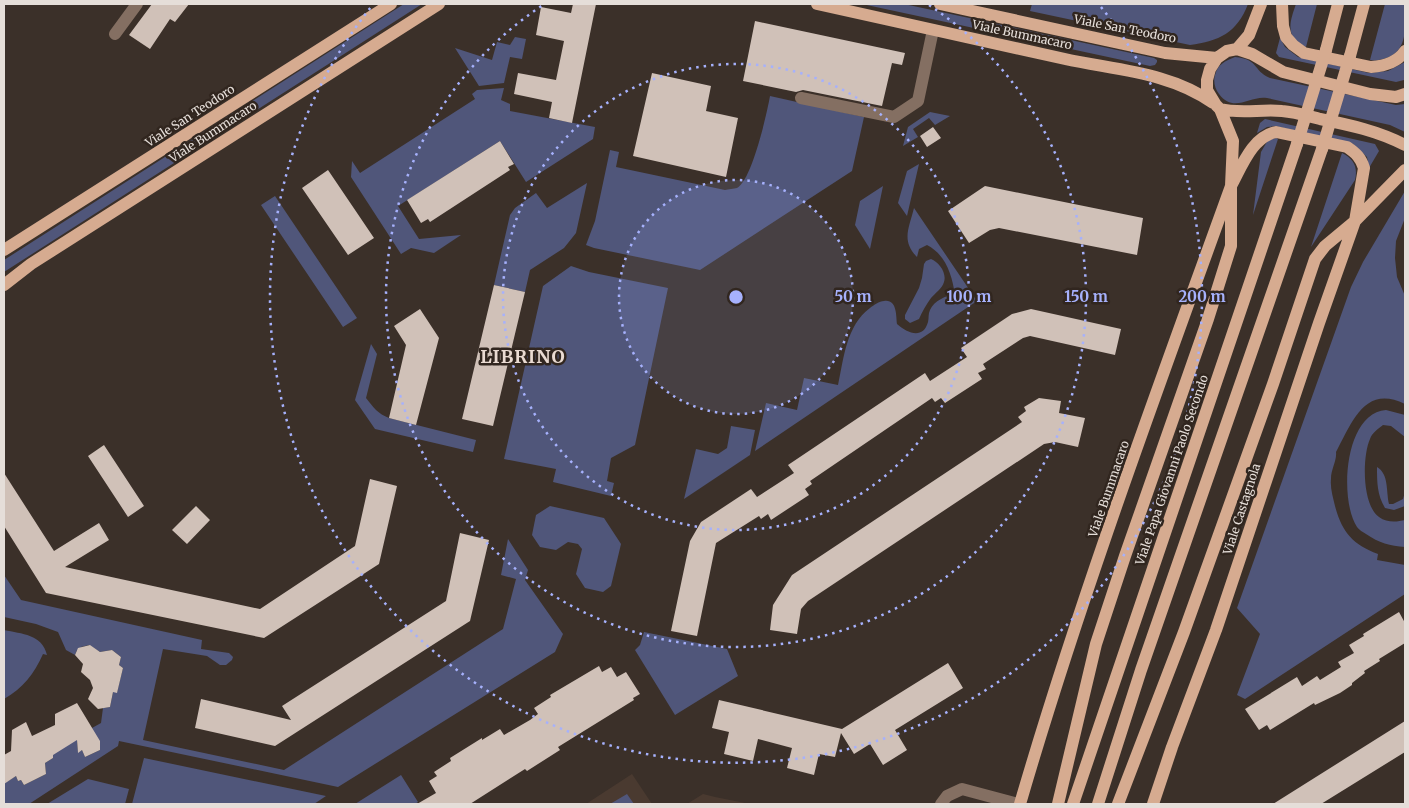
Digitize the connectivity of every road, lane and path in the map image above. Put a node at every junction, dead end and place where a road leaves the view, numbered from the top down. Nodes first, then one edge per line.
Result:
1 (136, 4) edge
2 (391, 4) edge
3 (439, 4) edge
4 (817, 4) edge
5 (940, 4) edge
6 (1261, 4) edge
7 (1282, 4) edge
8 (1338, 4) edge
9 (1364, 4) edge
10 (933, 30) junction
11 (115, 34) dead end
12 (1237, 49) junction
13 (1405, 51) edge
14 (1217, 58) junction
15 (1405, 94) edge
16 (801, 98) dead end
17 (1218, 107) junction
18 (1405, 145) edge
19 (1405, 170) edge
20 (1230, 186) junction
21 (1355, 221) junction
22 (4, 250) edge
23 (6, 282) edge
24 (941, 804) edge
25 (1019, 804) edge
26 (1058, 804) edge
27 (1073, 804) edge
28 (1098, 804) edge
29 (1118, 804) edge
30 (1153, 804) edge

1 - 11 street
2 - 22 main road, Viale San Teodoro
3 - 23 main road, Viale Bummacaro
4 - 10 main road, Viale Bummacaro
5 - 14 main road, Viale San Teodoro
6 - 12 main road
7 - 13 main road
8 - 27 main road, Viale Papa Giovanni Paolo Secondo, bridge
9 - 28 main road, bridge
10 - 16 street
10 - 17 main road, Viale Bummacaro
12 - 14 main road
12 - 15 main road
14 - 17 main road
17 - 18 main road
17 - 20 main road
19 - 21 main road
20 - 21 main road, Viale Castagnola
20 - 25 main road, Viale Bummacaro
20 - 26 main road
21 - 29 main road
21 - 30 main road, Viale Castagnola
24 - 25 street

